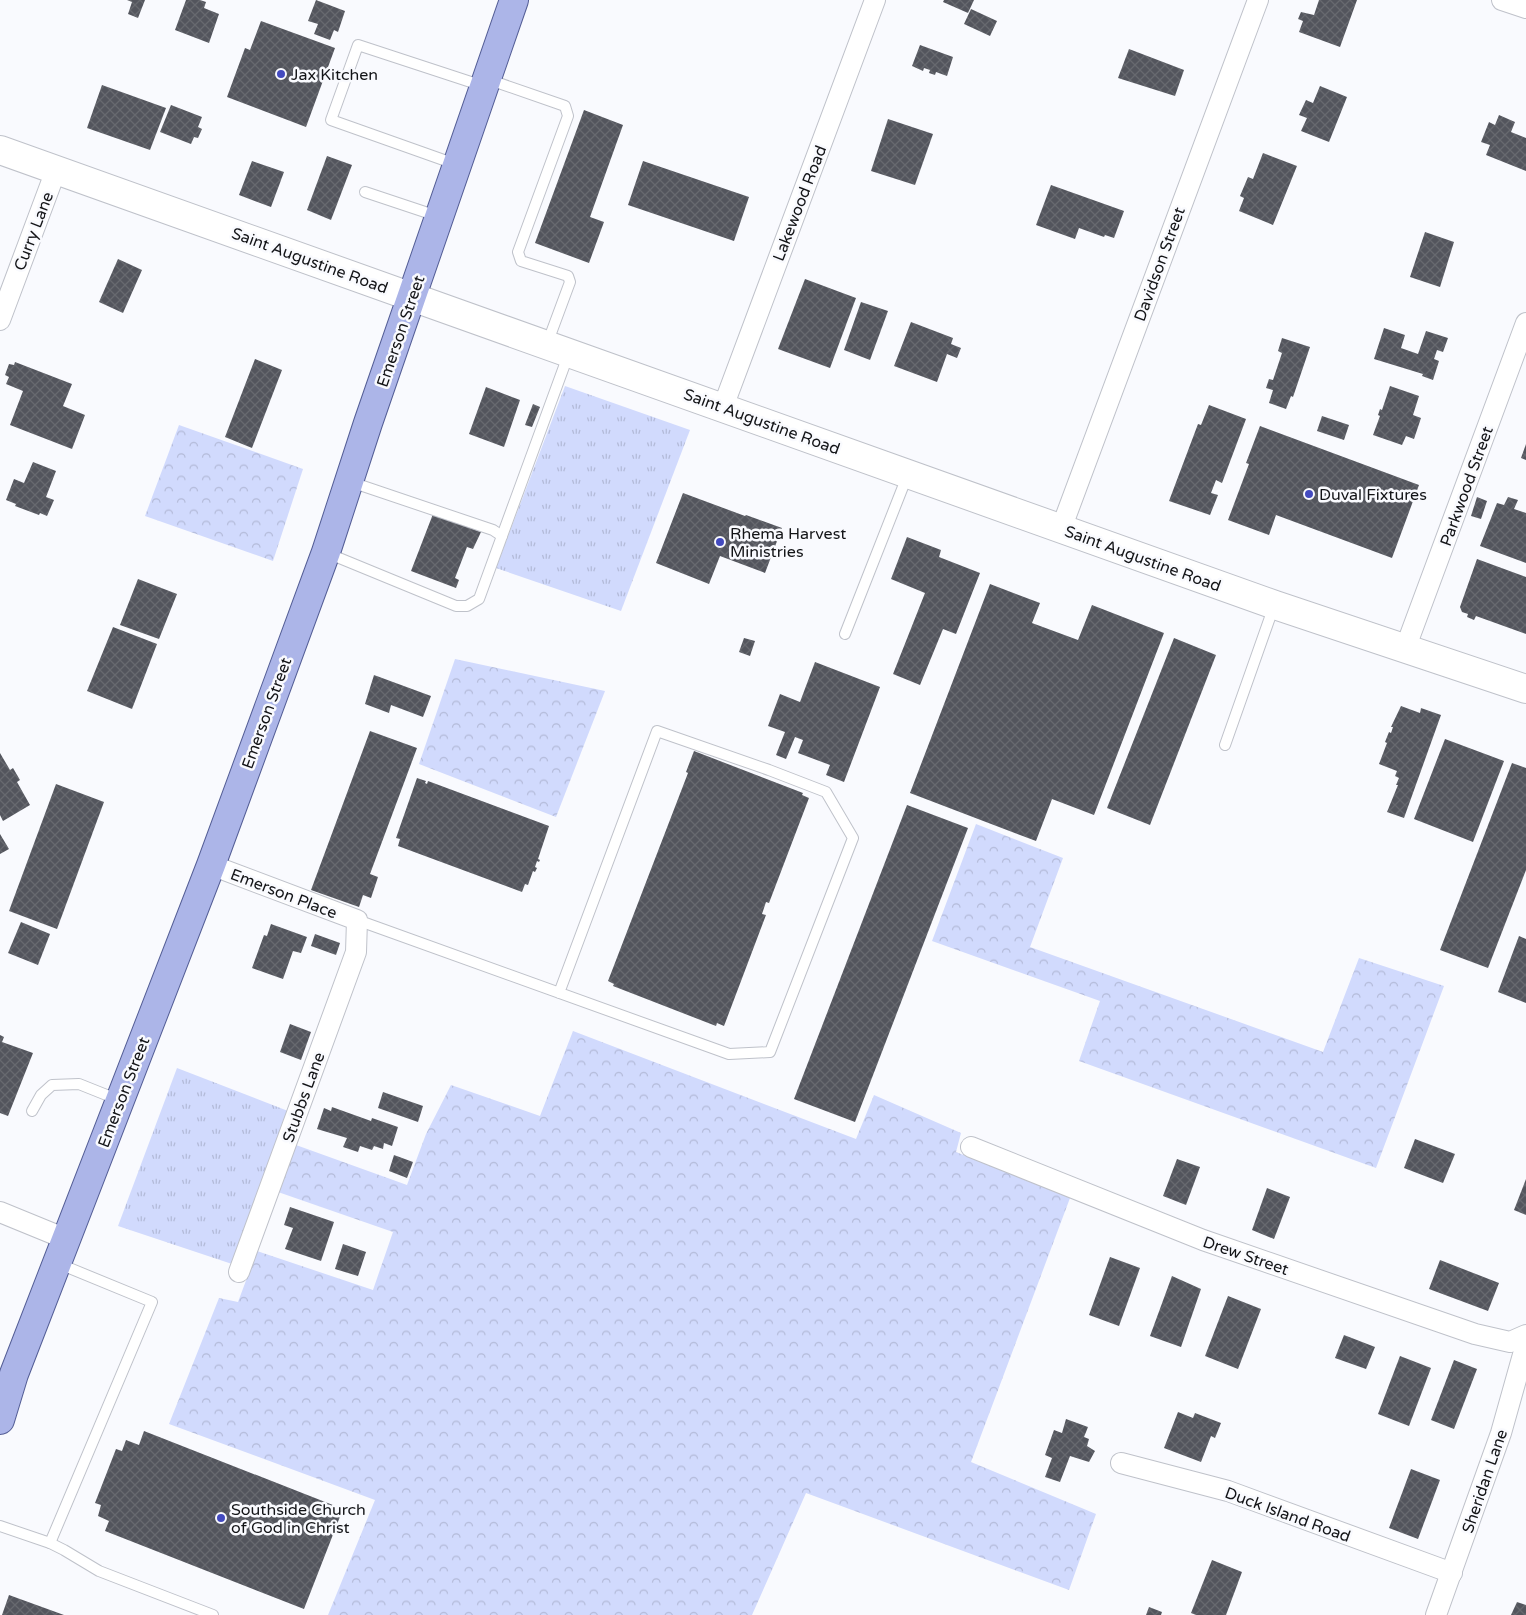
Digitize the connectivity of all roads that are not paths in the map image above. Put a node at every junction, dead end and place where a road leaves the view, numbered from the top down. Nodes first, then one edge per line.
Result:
1 (514, 0) edge
2 (875, 0) edge
3 (1258, 0) edge
4 (1502, 0) edge
5 (1526, 8) edge
6 (485, 82) junction
7 (0, 150) edge
8 (457, 165) junction
9 (56, 170) junction
10 (364, 192) dead end
11 (439, 217) junction
12 (412, 296) junction
13 (0, 320) edge
14 (1526, 323) edge
15 (558, 349) junction
16 (723, 407) junction
17 (908, 474) junction
18 (349, 481) junction
19 (1061, 529) junction
20 (502, 536) junction
21 (326, 552) junction
22 (1274, 605) junction
23 (845, 634) dead end
24 (1405, 649) junction
25 (1526, 688) edge
26 (1225, 745) dead end
27 (211, 865) junction
28 (357, 920) junction
29 (559, 993) junction
30 (120, 1100) junction
31 (32, 1111) dead end
32 (971, 1147) dead end
33 (0, 1212) edge
34 (62, 1251) junction
35 (239, 1272) dead end
36 (1526, 1335) edge
37 (1526, 1344) edge
38 (0, 1420) edge
39 (1121, 1463) dead end
40 (0, 1526) edge
41 (50, 1543) junction
42 (1452, 1573) junction
43 (213, 1615) edge
44 (1436, 1615) edge

1 - 6 main road, Emerson Street
2 - 16 street, Lakewood Road
3 - 19 street, Davidson Street
4 - 5 street
6 - 8 main road, Emerson Street
6 - 8 lane
6 - 15 lane
7 - 9 main road, Saint Augustine Road
8 - 11 main road, Emerson Street
9 - 12 main road, Saint Augustine Road
9 - 13 street, Curry Lane
10 - 11 lane
11 - 12 main road, Emerson Street
12 - 15 main road, Saint Augustine Road
12 - 18 main road, Emerson Street
14 - 24 street, Parkwood Street
15 - 16 main road, Saint Augustine Road
15 - 20 lane
16 - 17 main road, Saint Augustine Road
17 - 19 main road, Saint Augustine Road
17 - 23 lane
18 - 20 lane
18 - 21 main road, Emerson Street
19 - 22 main road, Saint Augustine Road
20 - 21 lane
21 - 27 main road, Emerson Street
22 - 24 main road, Saint Augustine Road
22 - 26 lane
24 - 25 main road, Saint Augustine Road
27 - 28 street, Emerson Place
27 - 30 main road, Emerson Street
28 - 29 lane
28 - 35 street, Stubbs Lane
29 - 29 lane
30 - 31 lane
30 - 34 main road, Emerson Street
32 - 36 street, Drew Street
33 - 34 street
34 - 38 main road, Emerson Street
34 - 41 lane
37 - 42 street, Sheridan Lane
39 - 42 street, Duck Island Road
40 - 41 lane
41 - 43 lane
42 - 44 street, Sheridan Lane

